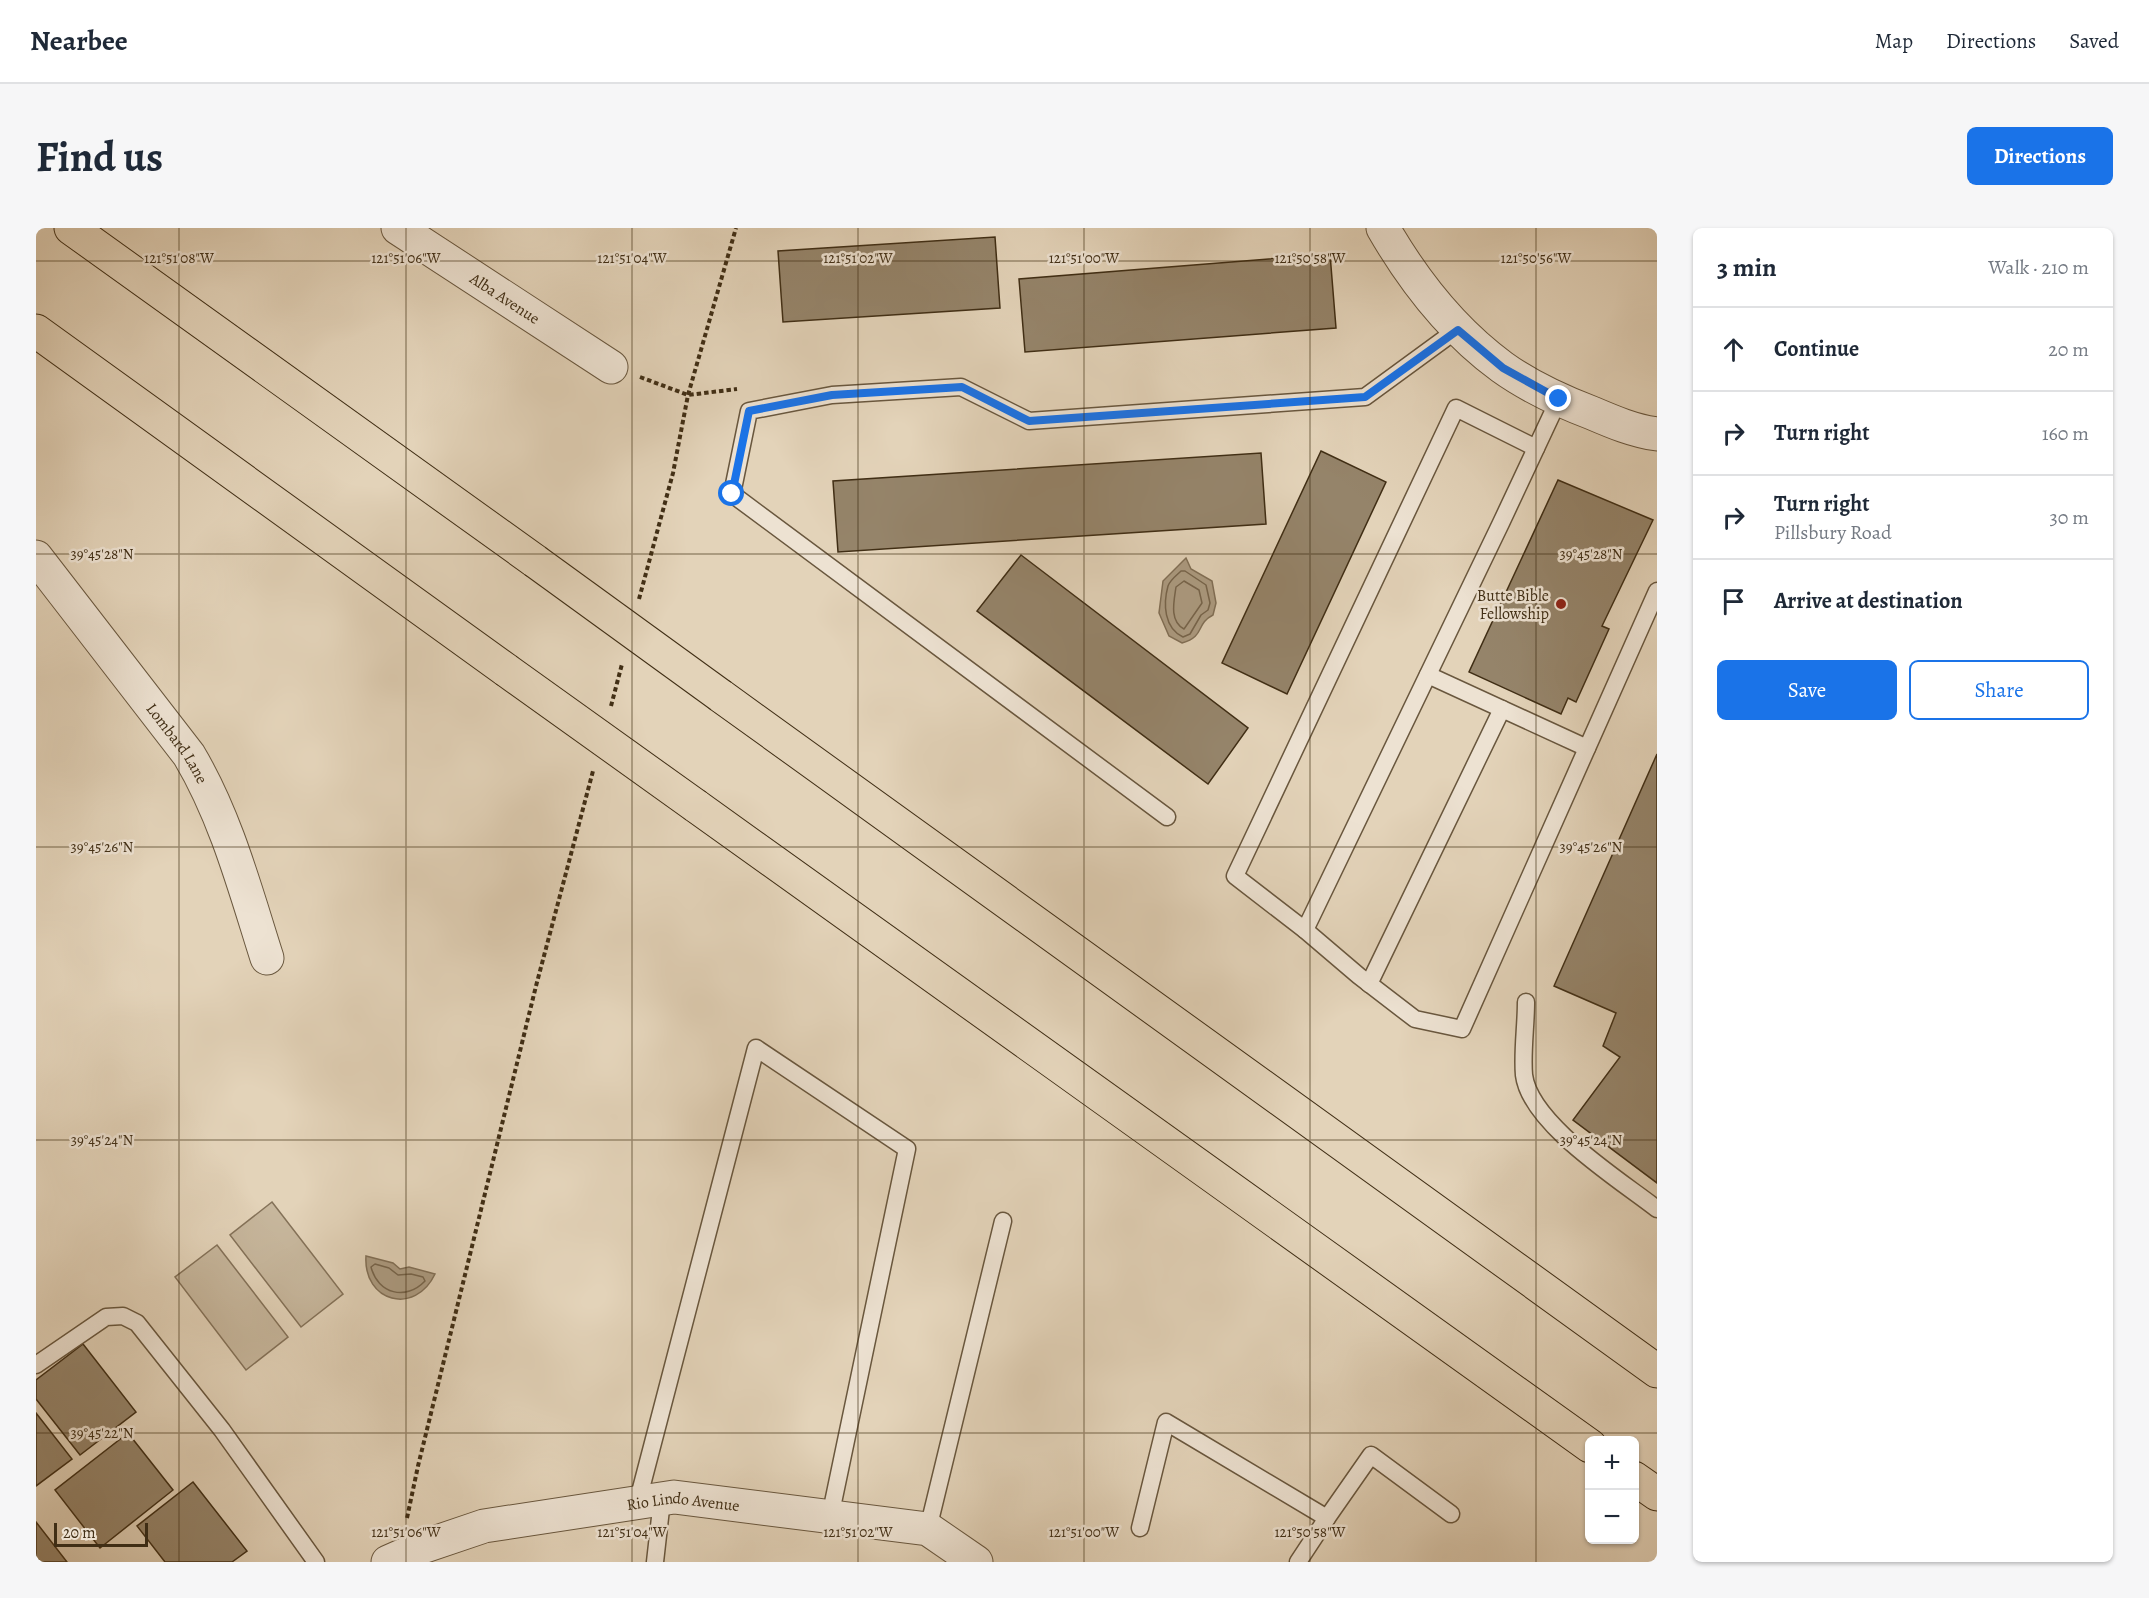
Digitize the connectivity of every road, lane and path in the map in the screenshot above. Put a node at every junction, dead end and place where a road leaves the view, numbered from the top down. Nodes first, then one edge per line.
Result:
1 (71, 228) edge
2 (107, 228) edge
3 (398, 228) edge
4 (736, 228) edge
5 (1383, 228) edge
6 (192, 316) junction
7 (1458, 330) junction
8 (36, 331) edge
9 (611, 367) joint
10 (746, 387) dead end
11 (688, 395) junction
12 (1559, 399) junction
13 (1657, 434) edge
14 (1536, 448) junction
15 (36, 556) edge
16 (1657, 591) edge
17 (636, 610) dead end
18 (624, 656) dead end
19 (1428, 675) junction
20 (1502, 709) junction
21 (609, 713) dead end
22 (1587, 748) junction
23 (594, 770) dead end
24 (1167, 817) dead end
25 (1305, 930) junction
26 (267, 958) dead end
27 (1369, 984) junction
28 (1526, 1002) dead end
29 (1657, 1209) edge
30 (1003, 1221) dead end
31 (36, 1365) edge
32 (1657, 1371) edge
33 (1585, 1442) edge
34 (1639, 1481) edge
35 (1657, 1494) edge
36 (650, 1502) junction
37 (1451, 1514) dead end
38 (830, 1517) junction
39 (1327, 1518) junction
40 (1140, 1528) dead end
41 (928, 1529) junction
42 (394, 1559) edge
43 (316, 1562) edge
44 (655, 1562) edge
45 (976, 1562) edge
46 (1298, 1562) edge

1 - 6 highway
2 - 6 highway
3 - 9 street, Alba Avenue
4 - 11 path
5 - 7 street
6 - 32 highway, bridge
7 - 12 street
7 - 24 lane
8 - 33 highway, bridge
9 - 11 path
10 - 11 path
11 - 17 path
12 - 13 street
12 - 14 lane
14 - 19 lane
14 - 25 lane
15 - 26 street, Lombard Lane
16 - 22 lane
18 - 21 path
19 - 20 lane
19 - 25 lane
20 - 22 lane
20 - 27 lane
22 - 27 lane
23 - 42 path
25 - 27 lane
28 - 29 lane
30 - 41 lane
31 - 43 lane
34 - 35 highway
36 - 38 street, Rio Lindo Avenue
36 - 38 lane
36 - 42 street, Rio Lindo Avenue
36 - 44 lane
37 - 39 lane
38 - 41 street, Rio Lindo Avenue
39 - 40 lane
39 - 46 lane
41 - 45 street, Rio Lindo Avenue

